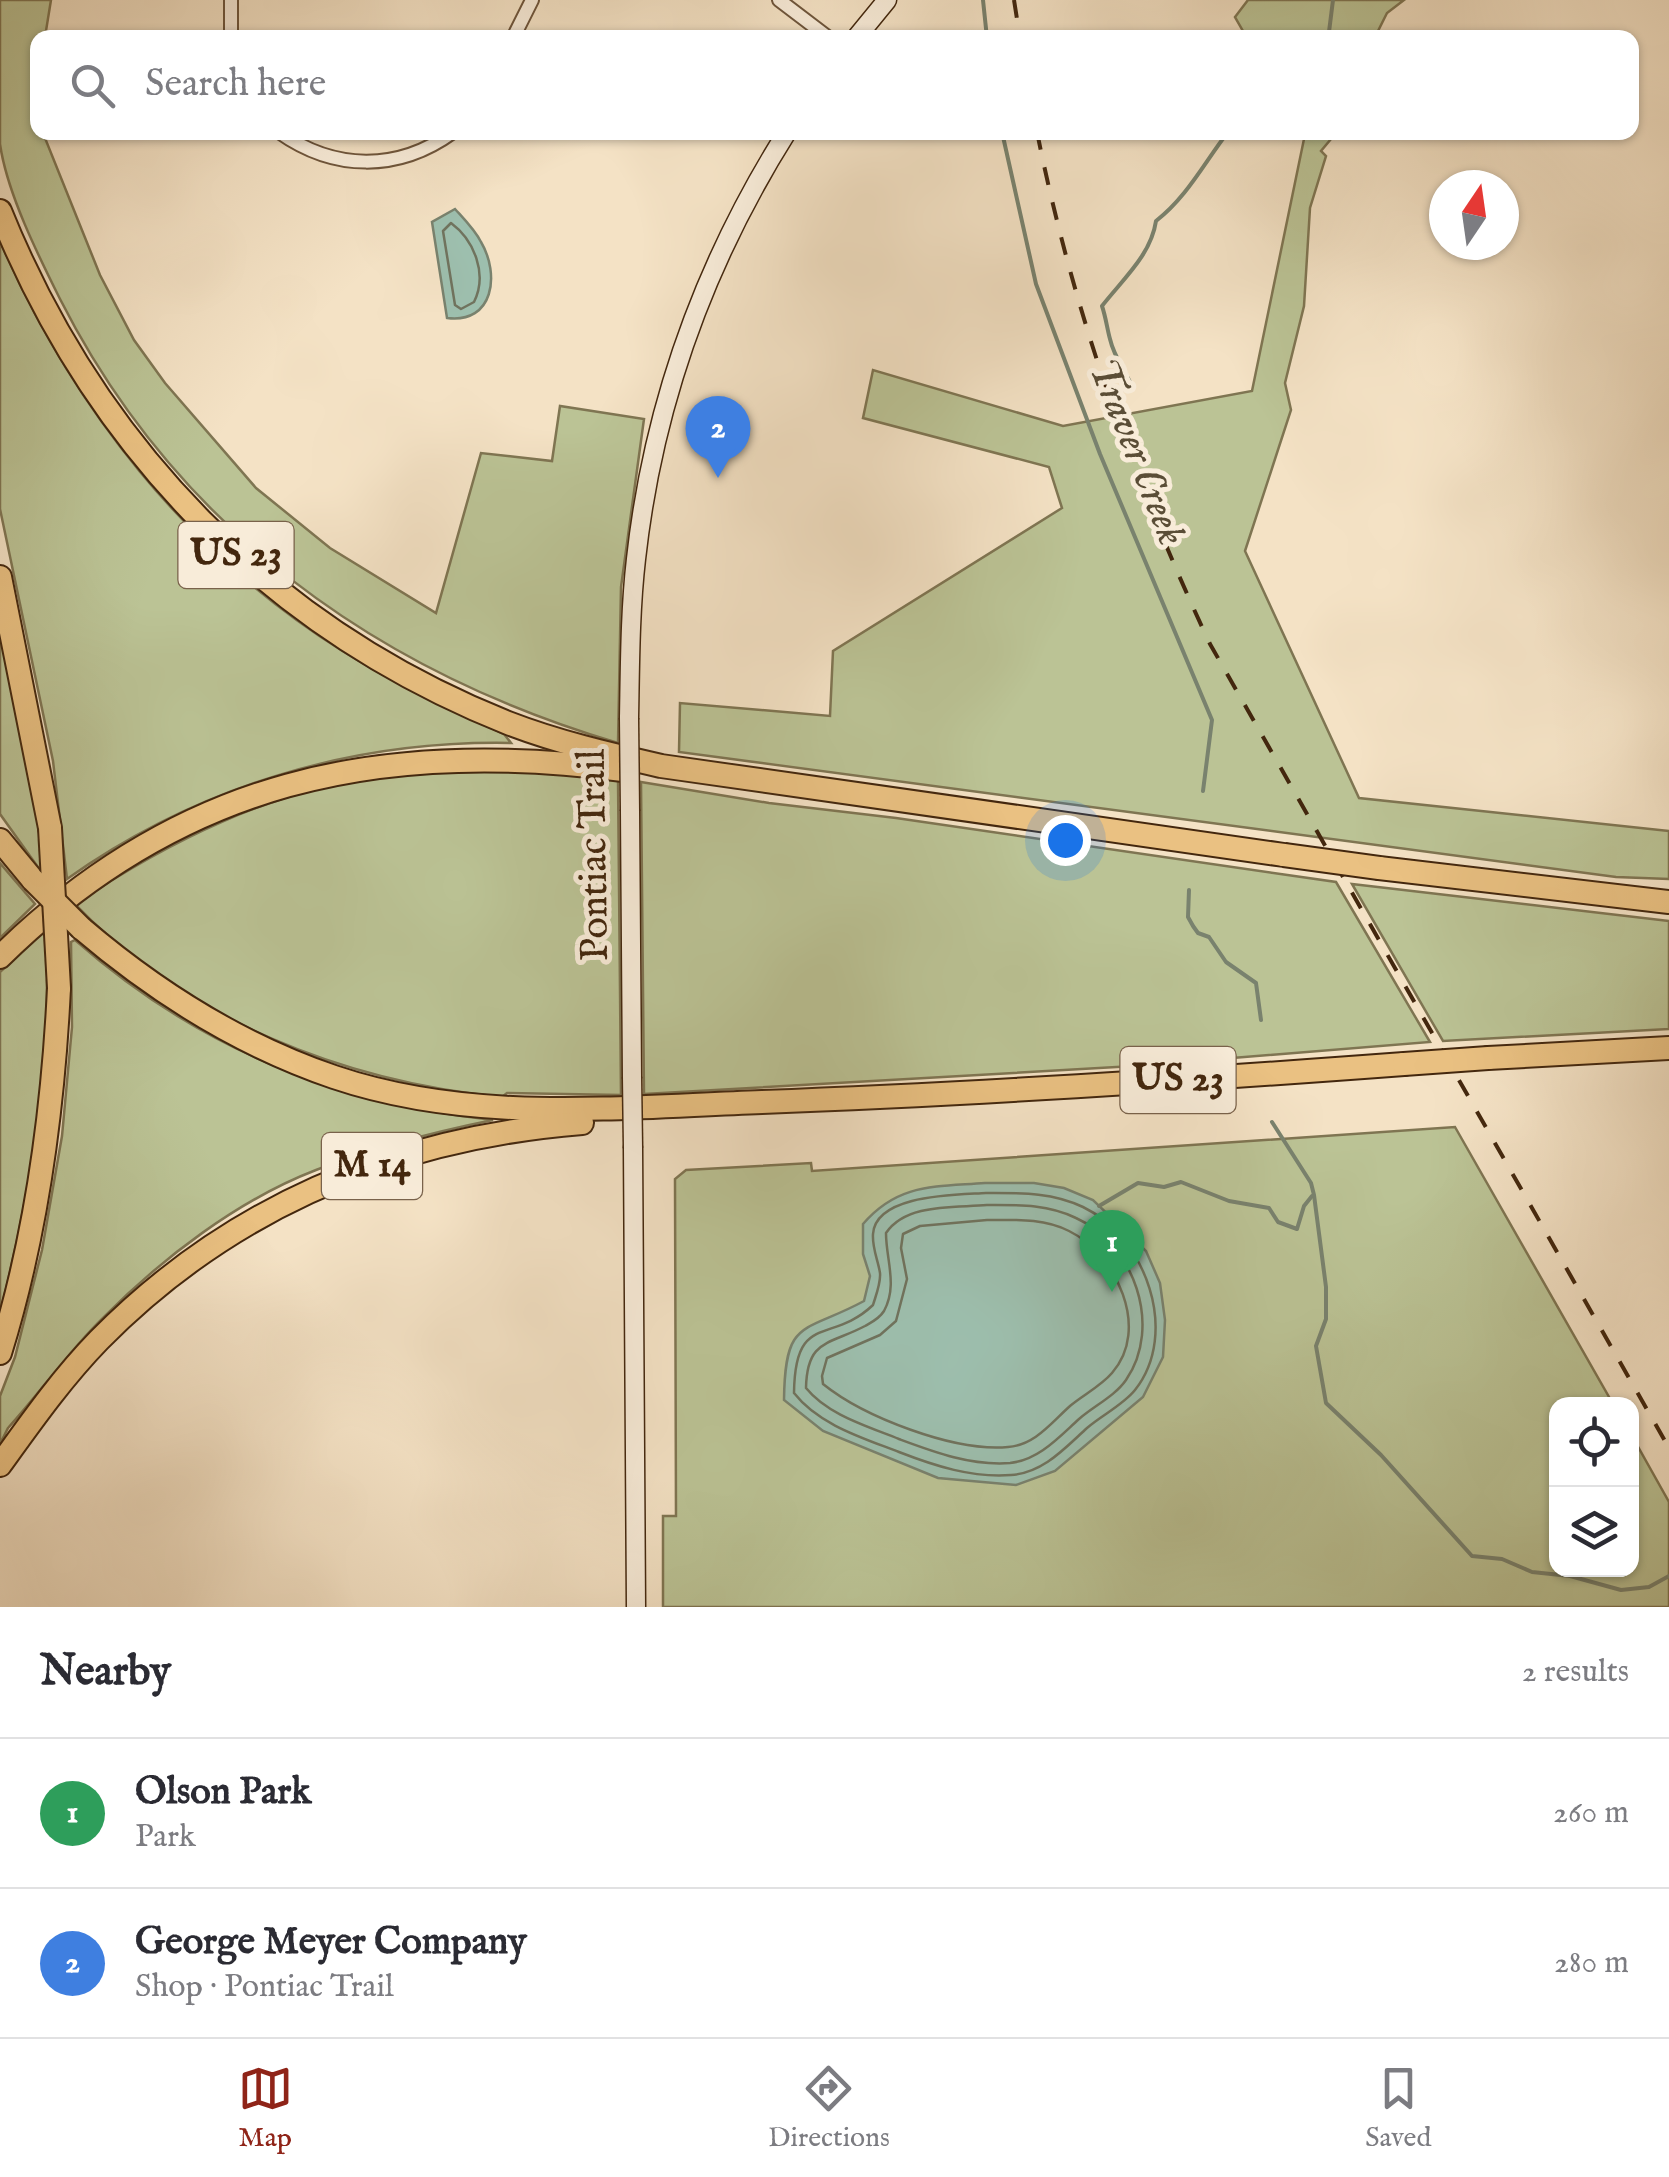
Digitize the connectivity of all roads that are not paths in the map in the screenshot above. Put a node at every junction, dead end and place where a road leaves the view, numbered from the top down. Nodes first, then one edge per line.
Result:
1 (231, 0) edge
2 (532, 0) edge
3 (779, 0) edge
4 (887, 0) edge
5 (230, 30) edge
6 (516, 30) edge
7 (818, 30) edge
8 (863, 30) edge
9 (294, 140) edge
10 (441, 140) edge
11 (783, 140) edge
12 (0, 210) edge
13 (0, 577) edge
14 (1083, 828) junction
15 (0, 840) edge
16 (1669, 902) edge
17 (0, 957) edge
18 (1669, 1048) edge
19 (951, 1095) junction
20 (0, 1353) edge
21 (0, 1465) edge
22 (636, 1607) edge

1 - 5 street
2 - 6 street
3 - 7 street
4 - 8 main road
9 - 10 street
11 - 22 main road, Pontiac Trail, bridge
12 - 14 highway, US 23
13 - 20 highway, bridge
14 - 16 highway, US 23, bridge
14 - 17 highway
15 - 19 highway, US 23, bridge
18 - 19 highway, US 23, bridge
19 - 21 highway, M 14

